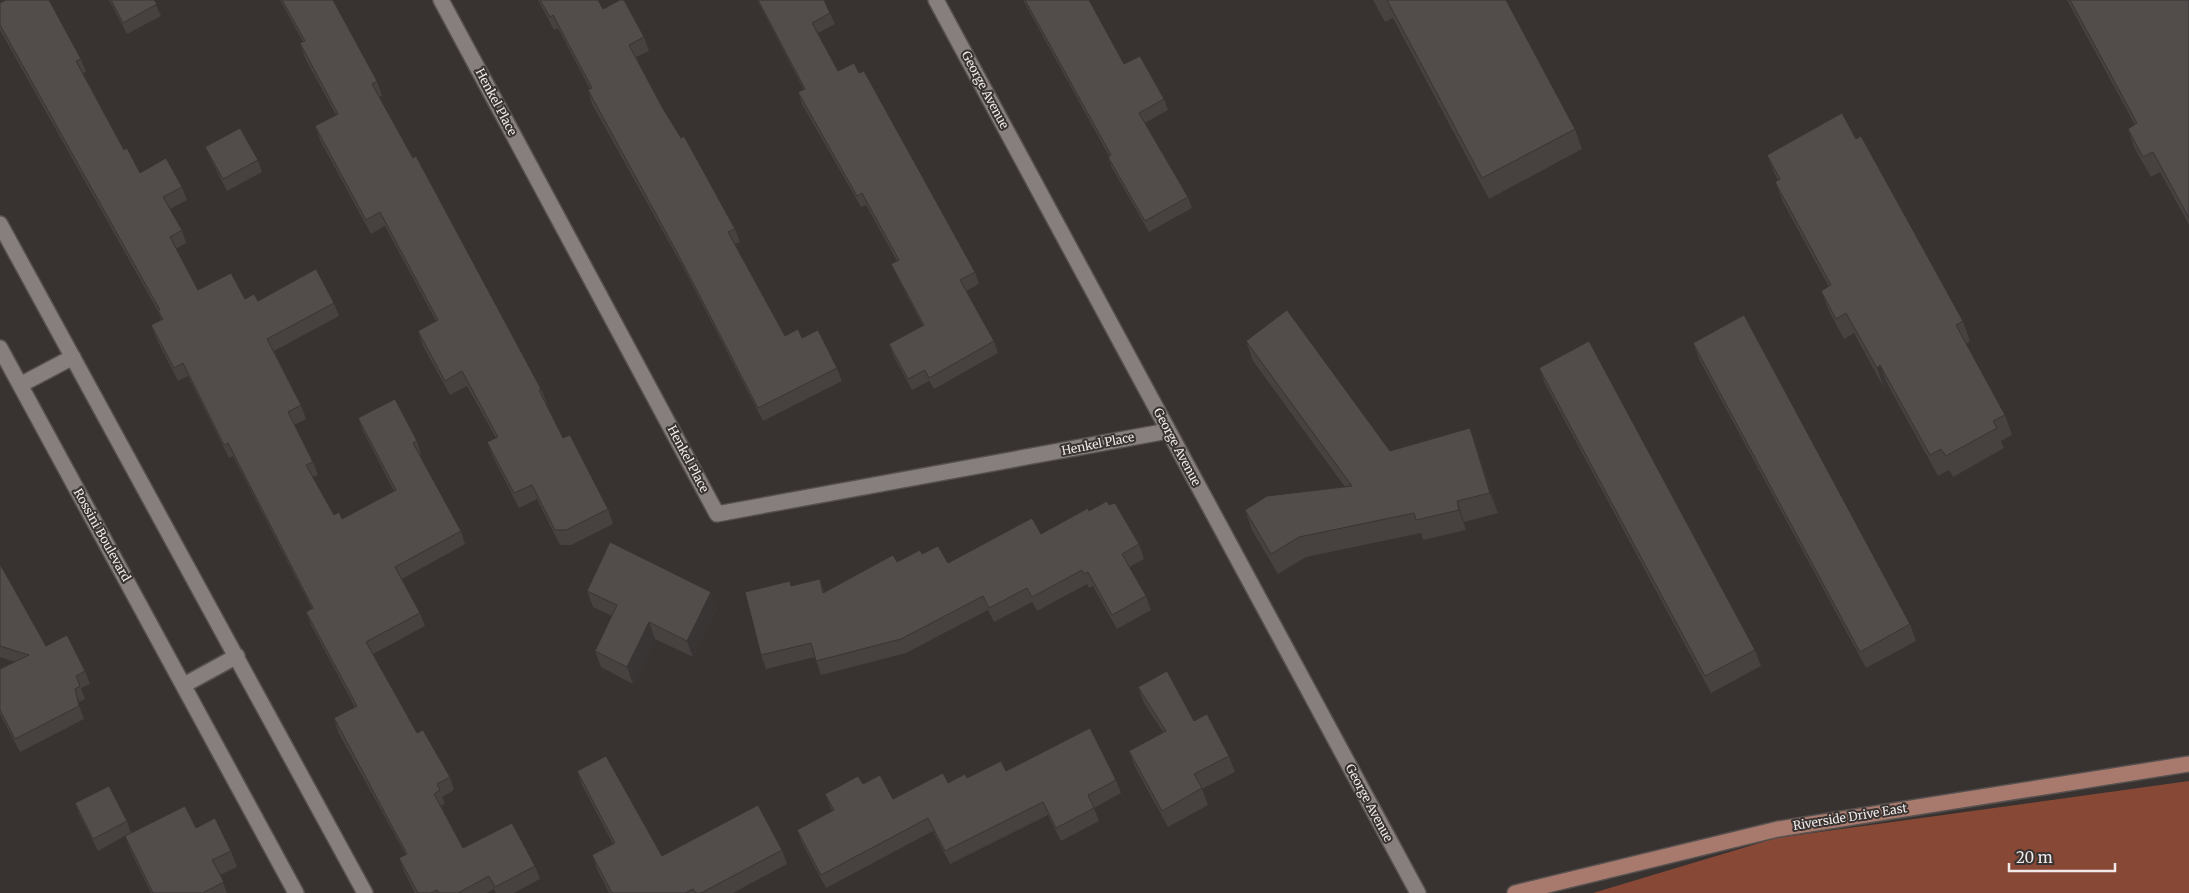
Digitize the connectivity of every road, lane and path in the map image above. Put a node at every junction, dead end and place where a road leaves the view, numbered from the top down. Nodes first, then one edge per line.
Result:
1 (441, 0) edge
2 (936, 0) edge
3 (0, 224) edge
4 (0, 348) edge
5 (73, 358) junction
6 (20, 385) junction
7 (1168, 431) junction
8 (237, 656) junction
9 (184, 685) junction
10 (2189, 764) edge
11 (296, 893) edge
12 (366, 893) edge
13 (1418, 893) edge
14 (1515, 893) edge

1 - 7 street, Henkel Place
2 - 7 street, George Avenue
3 - 5 street
4 - 6 street, Rossini Boulevard
5 - 6 street
5 - 8 street
6 - 9 street, Rossini Boulevard
7 - 13 street, George Avenue
8 - 9 street
8 - 12 street
9 - 11 street, Rossini Boulevard
10 - 14 main road, Riverside Drive East

